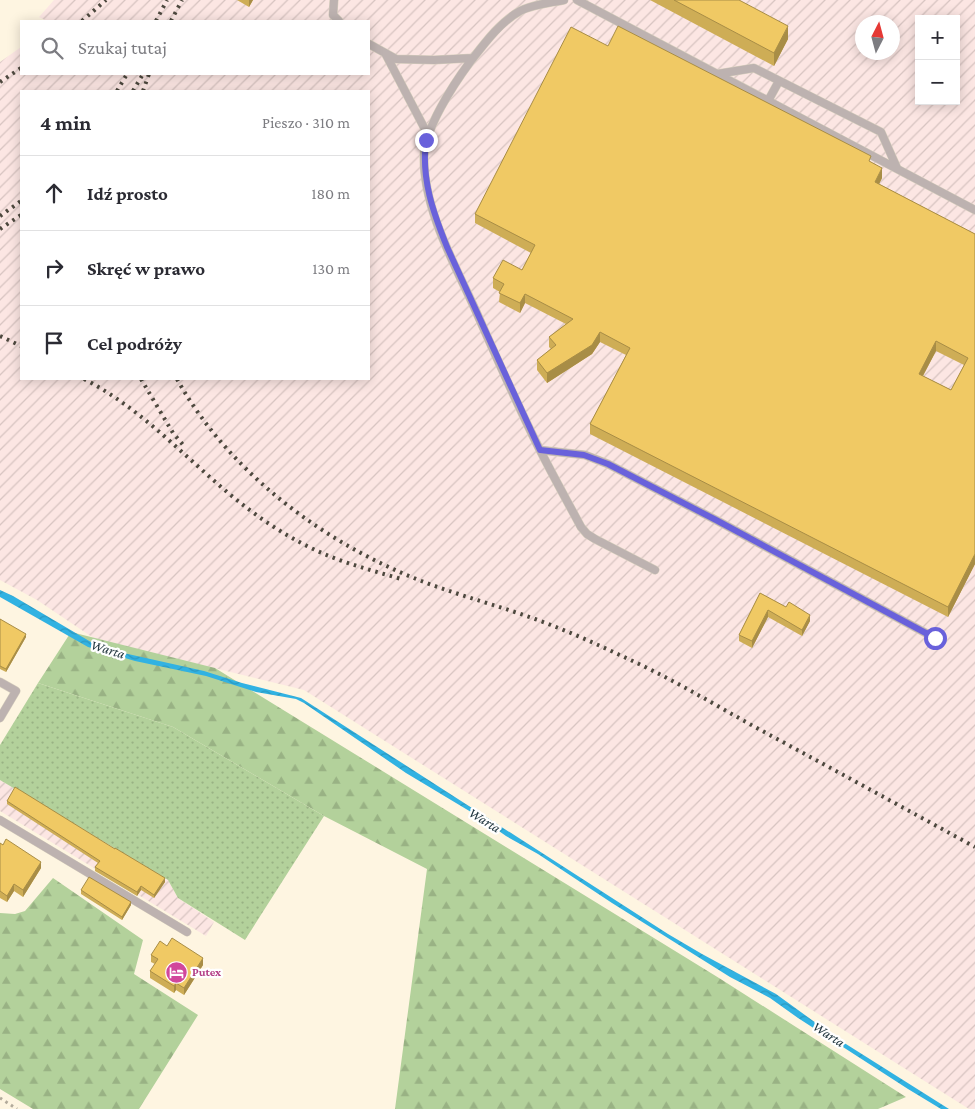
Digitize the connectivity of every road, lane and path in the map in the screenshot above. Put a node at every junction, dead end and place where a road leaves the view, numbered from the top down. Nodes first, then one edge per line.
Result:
1 (334, 0) edge
2 (564, 0) edge
3 (577, 0) edge
4 (338, 20) edge
5 (370, 45) edge
6 (385, 53) junction
7 (473, 58) junction
8 (717, 74) junction
9 (779, 81) junction
10 (768, 101) junction
11 (428, 135) junction
12 (897, 168) junction
13 (975, 210) edge
14 (540, 450) junction
15 (655, 570) dead end
16 (935, 638) dead end
17 (0, 682) edge
18 (0, 718) edge
19 (0, 820) edge
20 (187, 932) dead end
21 (0, 1098) edge
22 (18, 1109) edge

1 - 4 lane
2 - 7 lane
3 - 8 lane
5 - 6 lane
6 - 7 lane
6 - 11 lane
7 - 11 lane
8 - 9 lane
8 - 10 lane
9 - 10 lane
9 - 12 lane
10 - 12 lane
11 - 14 lane
12 - 13 lane
14 - 15 lane
14 - 16 lane
17 - 18 lane
19 - 20 lane
21 - 22 path

